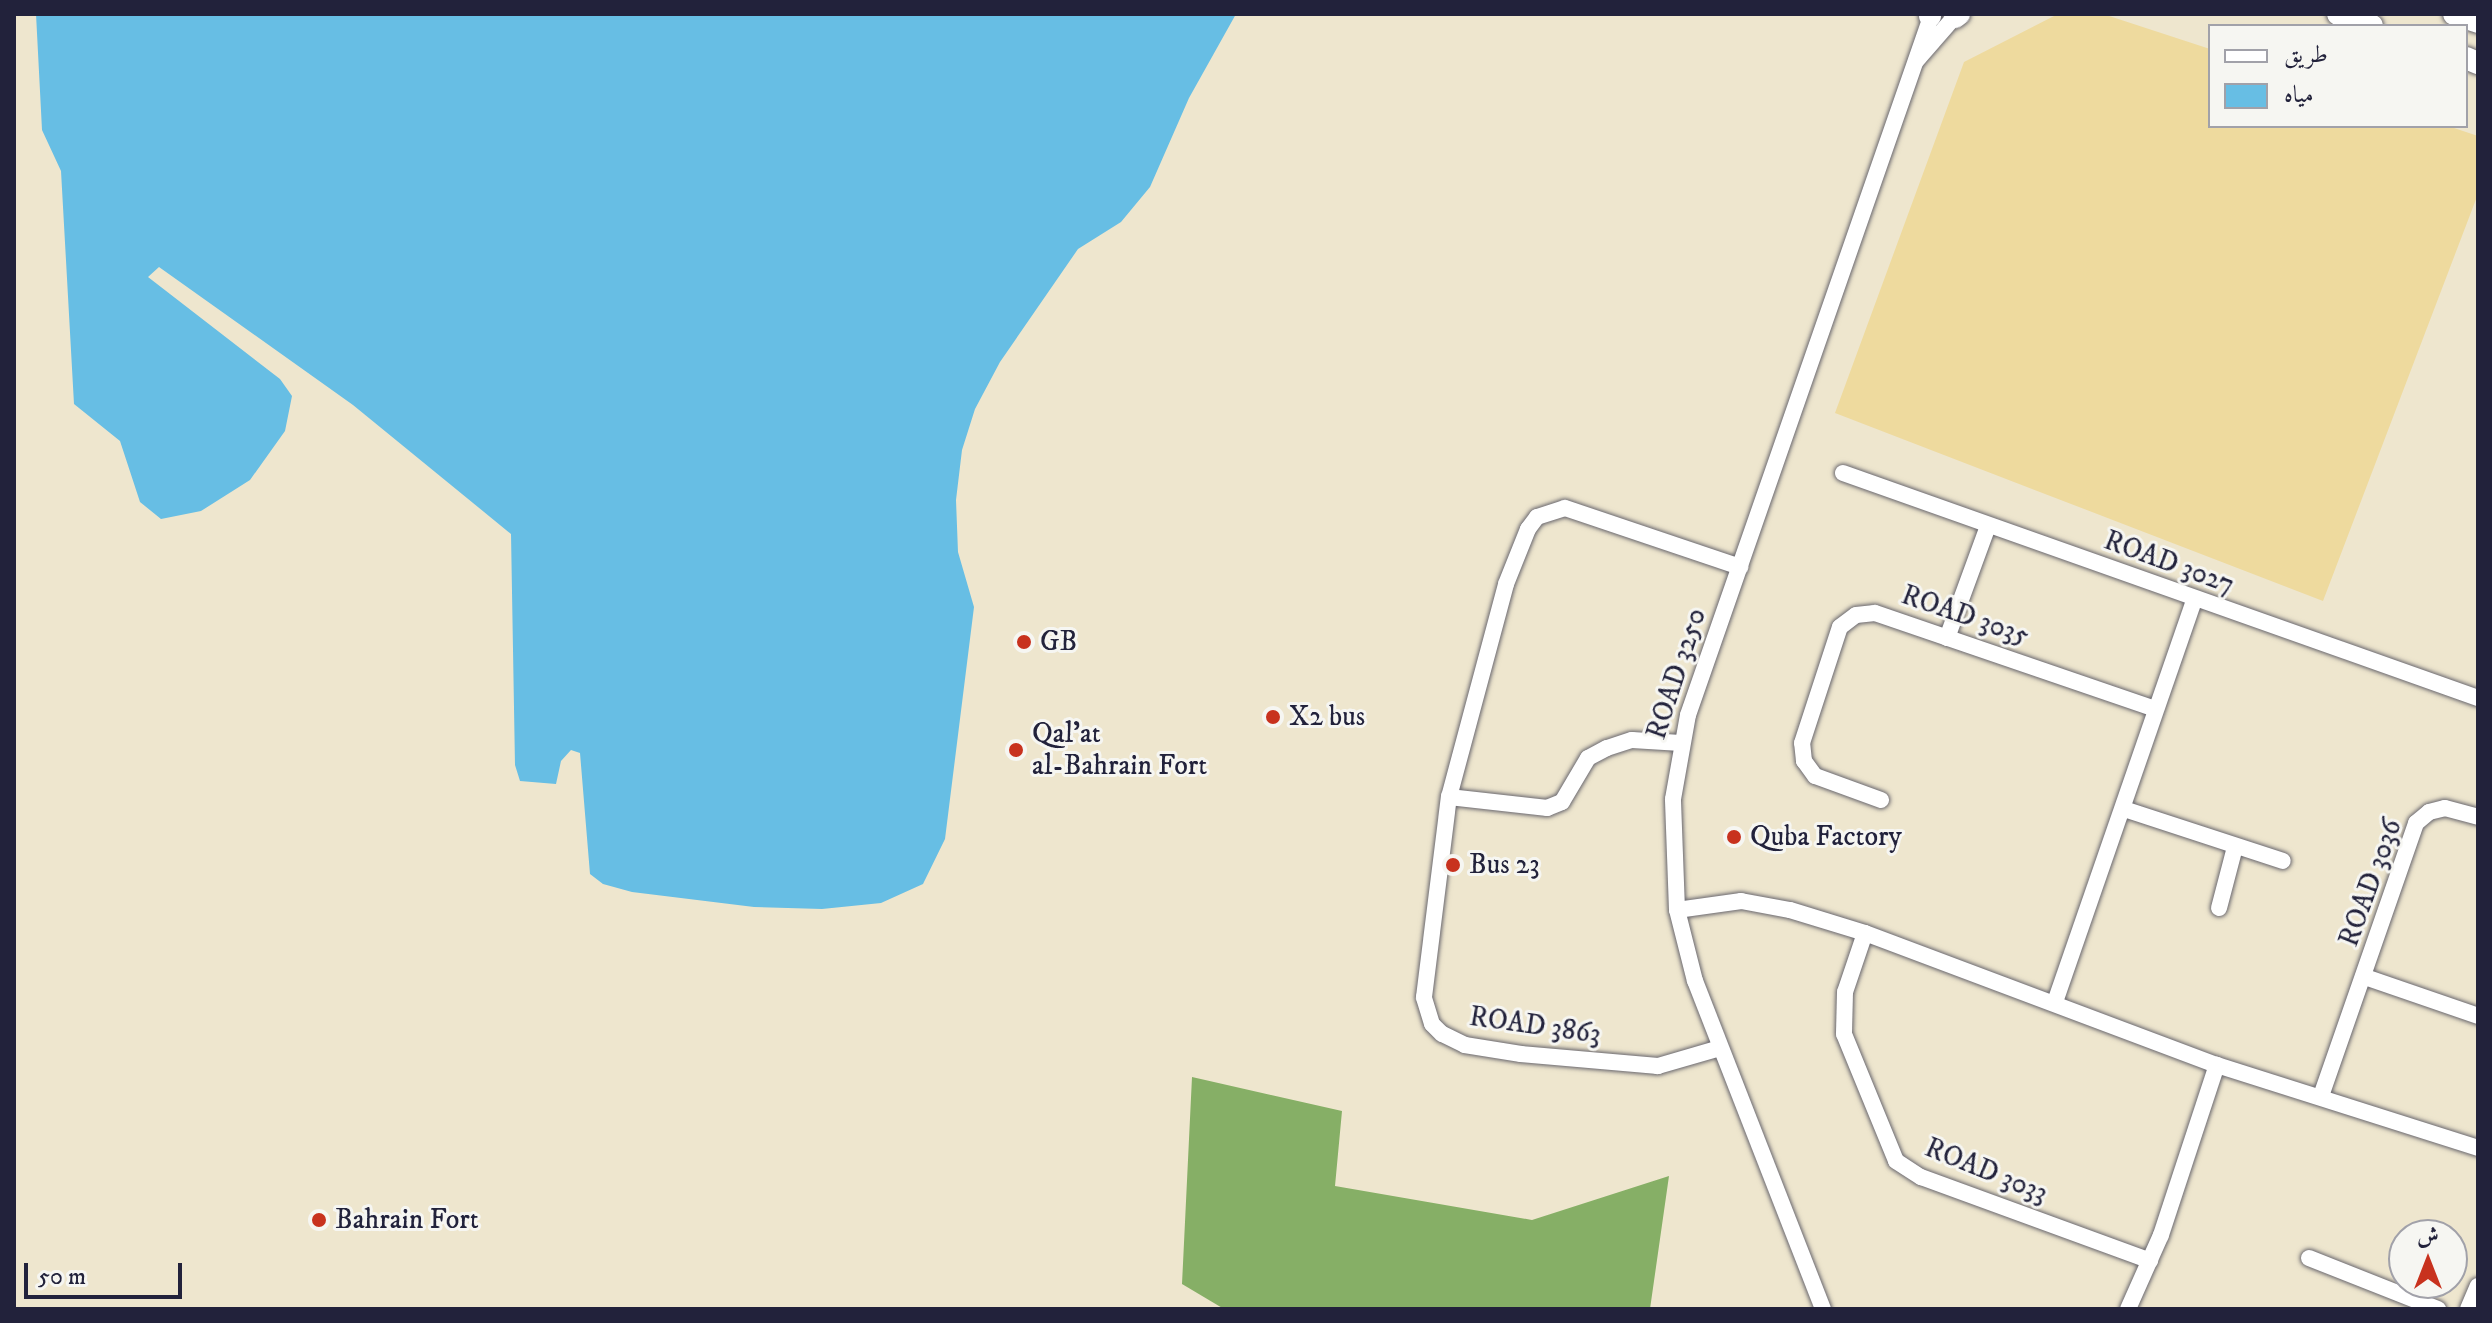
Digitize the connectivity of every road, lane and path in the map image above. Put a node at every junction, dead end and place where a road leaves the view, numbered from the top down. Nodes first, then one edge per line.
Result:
1 (2338, 14) edge
2 (2454, 14) edge
3 (1931, 15) edge
4 (1957, 15) edge
5 (2478, 22) edge
6 (2366, 24) edge
7 (1917, 60) junction
8 (1843, 473) dead end
9 (1988, 526) junction
10 (1740, 567) junction
11 (2194, 600) junction
12 (1947, 638) junction
13 (2478, 698) edge
14 (2155, 709) junction
15 (1681, 743) junction
16 (1449, 797) junction
17 (1881, 800) dead end
18 (2124, 809) junction
19 (2478, 817) edge
20 (2235, 847) junction
21 (2283, 861) dead end
22 (2219, 908) dead end
23 (1677, 910) junction
24 (1865, 933) junction
25 (2365, 977) junction
26 (2055, 1002) junction
27 (2478, 1016) edge
28 (1720, 1048) junction
29 (2217, 1065) junction
30 (2321, 1096) junction
31 (2478, 1148) edge
32 (2309, 1258) dead end
33 (2150, 1261) junction
34 (2478, 1286) edge
35 (1823, 1309) edge
36 (2128, 1309) edge
37 (2438, 1309) edge
38 (2468, 1309) edge

1 - 6 street
2 - 5 street
3 - 7 street, ROAD 3250
4 - 7 street, ROAD 3250
7 - 10 street, ROAD 3250
8 - 9 street, ROAD 3027
9 - 11 street, ROAD 3027
9 - 12 street
10 - 15 street, ROAD 3250
10 - 16 street, ROAD 3863
11 - 13 street, ROAD 3027
11 - 14 street
12 - 14 street, ROAD 3035
12 - 17 street, ROAD 3035
14 - 18 street
15 - 16 street
15 - 23 street, ROAD 3250
16 - 28 street, ROAD 3863
18 - 20 street
18 - 26 street
19 - 25 street, ROAD 3036
20 - 21 street
20 - 22 street
23 - 24 street
23 - 28 street, ROAD 3250
24 - 26 street
24 - 33 street, ROAD 3033
25 - 27 street, ROAD 3036
25 - 30 street, ROAD 3036
26 - 29 street
28 - 35 street, ROAD 3250
29 - 30 street
29 - 33 street
30 - 31 street
32 - 37 street
33 - 36 street
34 - 38 street

